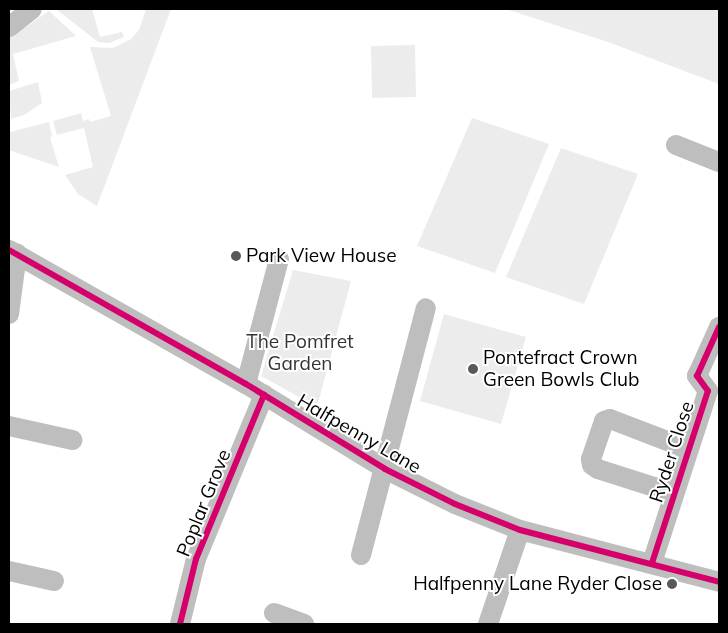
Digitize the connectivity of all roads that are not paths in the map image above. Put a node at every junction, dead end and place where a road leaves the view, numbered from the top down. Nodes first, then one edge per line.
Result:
1 (32, 9) edge
2 (9, 27) edge
3 (676, 145) dead end
4 (719, 162) edge
5 (13, 252) edge
6 (279, 259) dead end
7 (426, 308) dead end
8 (9, 314) edge
9 (719, 327) edge
10 (246, 384) junction
11 (264, 396) junction
12 (9, 426) edge
13 (72, 440) dead end
14 (688, 449) junction
15 (385, 469) junction
16 (673, 493) junction
17 (520, 530) junction
18 (361, 555) dead end
19 (652, 563) junction
20 (9, 571) edge
21 (54, 581) dead end
22 (719, 582) edge
23 (274, 613) dead end
24 (180, 624) edge
25 (304, 624) edge
26 (488, 624) edge

1 - 2 street
3 - 4 street
5 - 8 street
5 - 10 street, Halfpenny Lane
6 - 10 street
7 - 15 street
9 - 14 street, Ryder Close
10 - 11 street, Halfpenny Lane
11 - 15 street, Halfpenny Lane
11 - 24 street, Poplar Grove
12 - 13 street
14 - 16 street, Ryder Close
14 - 16 street, Ryder Close
15 - 17 street, Halfpenny Lane
15 - 18 street
16 - 19 street, Ryder Close
17 - 19 street, Halfpenny Lane
17 - 26 street
19 - 22 street, Halfpenny Lane
20 - 21 street
23 - 25 street

